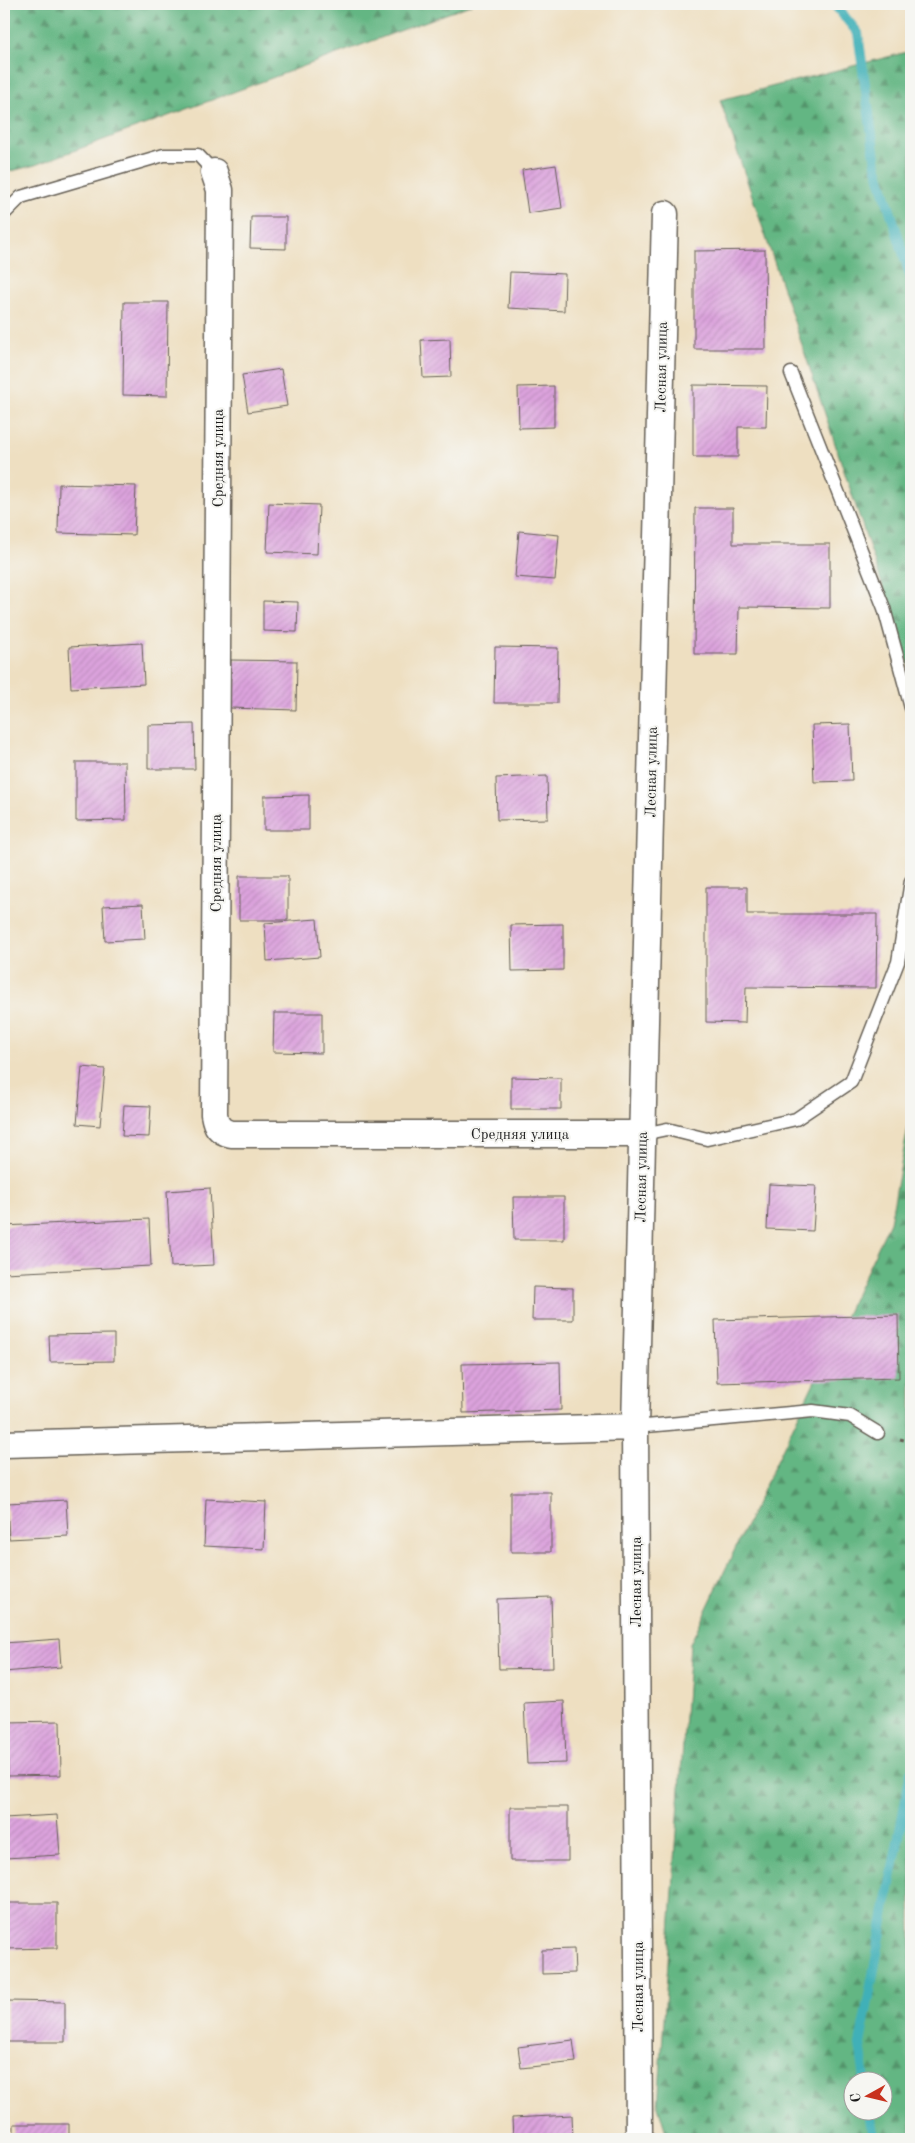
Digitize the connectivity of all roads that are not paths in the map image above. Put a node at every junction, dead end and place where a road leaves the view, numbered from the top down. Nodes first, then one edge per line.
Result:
1 (214, 172) joint
2 (4, 214) edge
3 (665, 214) dead end
4 (791, 373) dead end
5 (911, 708) edge
6 (911, 881) edge
7 (643, 1134) junction
8 (635, 1428) junction
9 (878, 1433) dead end
10 (4, 1444) edge
11 (639, 2139) edge

1 - 2 lane
1 - 7 street, Средняя улица
3 - 7 street, Лесная улица
4 - 5 lane
6 - 7 lane
7 - 8 street, Лесная улица
8 - 9 lane
8 - 10 street
8 - 11 street, Лесная улица

